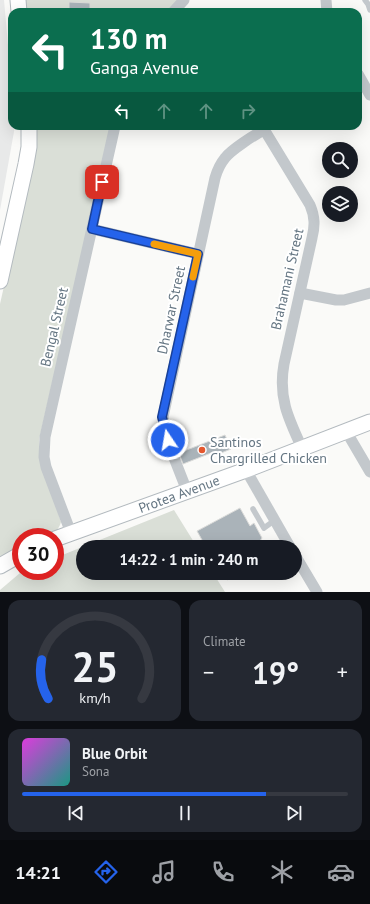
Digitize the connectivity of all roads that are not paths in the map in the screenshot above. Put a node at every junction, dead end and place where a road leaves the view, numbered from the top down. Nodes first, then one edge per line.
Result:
1 (184, 0) edge
2 (365, 0) edge
3 (177, 8) edge
4 (370, 10) edge
5 (362, 81) edge
6 (370, 95) edge
7 (29, 130) edge
8 (114, 130) edge
9 (261, 130) edge
10 (264, 130) edge
11 (92, 229) junction
12 (198, 254) junction
13 (1, 274) edge
14 (300, 293) junction
15 (370, 293) edge
16 (370, 422) edge
17 (346, 431) junction
18 (302, 448) junction
19 (246, 470) junction
20 (370, 472) edge
21 (187, 491) junction
22 (253, 508) dead end
23 (274, 520) junction
24 (71, 533) junction
25 (64, 536) edge
26 (286, 540) edge
27 (12, 559) edge
28 (0, 566) edge
29 (302, 567) edge
30 (317, 592) edge

1 - 3 street
2 - 4 lane
5 - 6 street
7 - 13 street
8 - 11 street, Bengal Street
9 - 12 street, Dharwar Street
10 - 14 street, Brahamani Street
11 - 12 street
11 - 24 street, Bengal Street
12 - 21 street, Dharwar Street
14 - 15 street
14 - 18 street, Brahamani Street
16 - 17 street, Protea Avenue
17 - 18 street, Protea Avenue
17 - 20 street
18 - 19 street, Protea Avenue
19 - 21 street, Protea Avenue
19 - 23 street
21 - 24 street, Protea Avenue
22 - 23 lane
23 - 26 street
24 - 25 street, Protea Avenue
27 - 28 street
29 - 30 street

